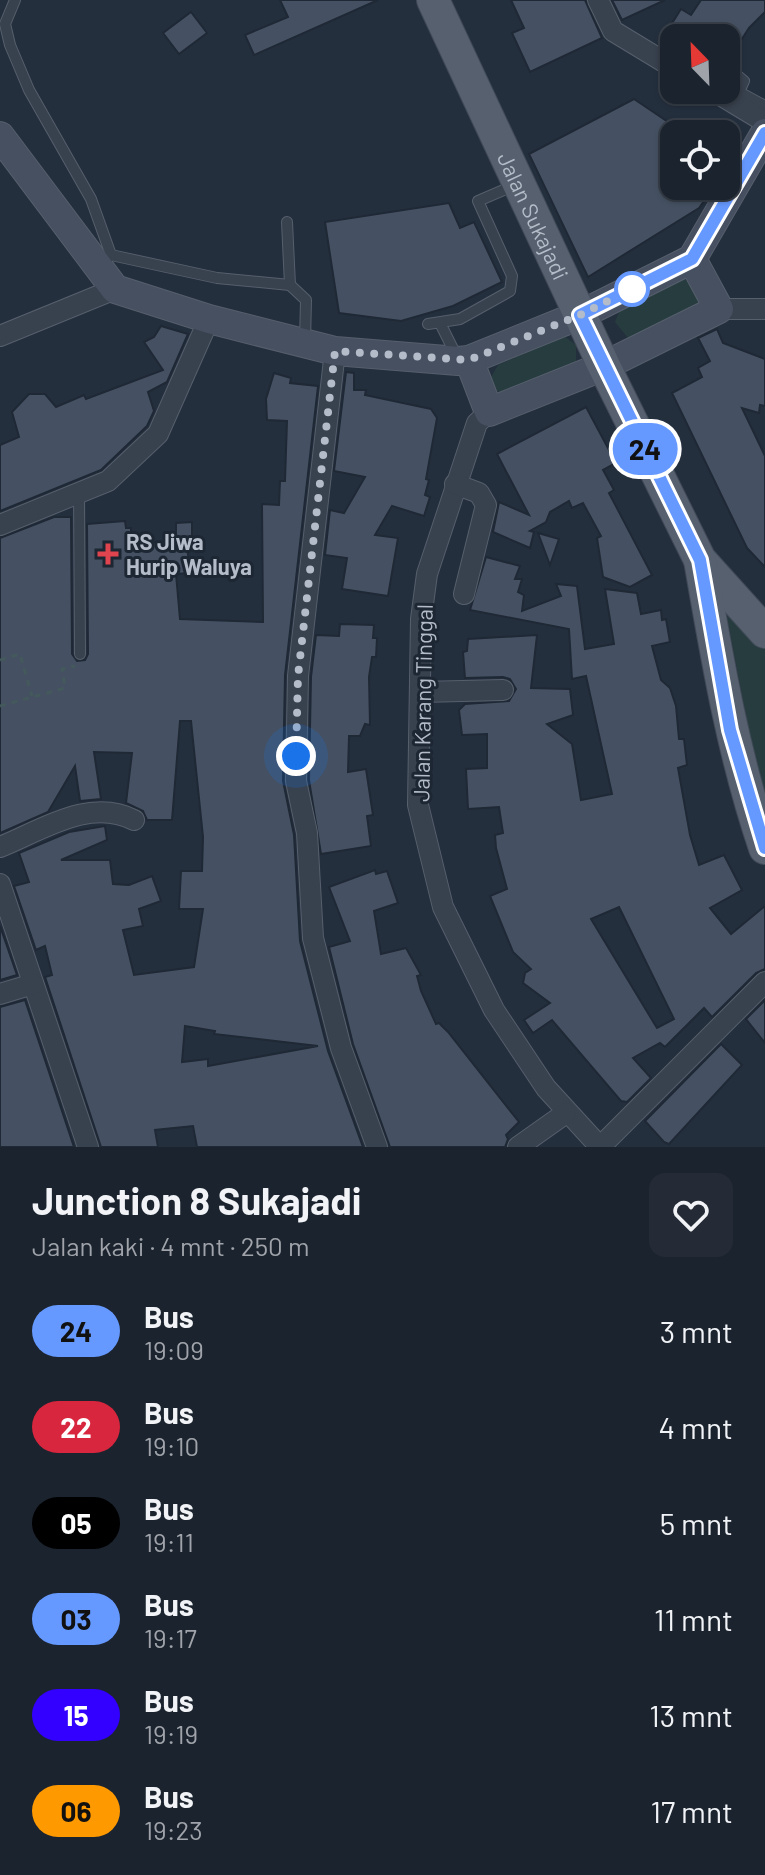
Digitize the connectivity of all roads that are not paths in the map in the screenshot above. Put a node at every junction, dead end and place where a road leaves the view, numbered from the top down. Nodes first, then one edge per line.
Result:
1 (15, 0) edge
2 (433, 0) edge
3 (598, 0) edge
4 (660, 60) edge
5 (740, 93) edge
6 (735, 104) edge
7 (765, 106) edge
8 (765, 122) edge
9 (765, 133) edge
10 (0, 136) edge
11 (519, 183) junction
12 (287, 222) dead end
13 (692, 259) junction
14 (104, 261) junction
15 (290, 285) junction
16 (115, 289) junction
17 (719, 309) junction
18 (765, 309) edge
19 (580, 315) junction
20 (209, 319) junction
21 (440, 323) junction
22 (428, 324) dead end
23 (0, 336) edge
24 (305, 343) junction
25 (335, 351) junction
26 (463, 360) junction
27 (604, 366) junction
28 (489, 412) junction
29 (455, 484) junction
30 (79, 492) junction
31 (0, 525) edge
32 (700, 560) junction
33 (464, 594) dead end
34 (765, 632) edge
35 (80, 654) road end
36 (503, 690) dead end
37 (421, 692) junction
38 (134, 820) dead end
39 (0, 847) edge
40 (765, 848) edge
41 (0, 884) edge
42 (765, 982) edge
43 (33, 984) junction
44 (0, 994) edge
45 (566, 1113) junction
46 (88, 1147) edge
47 (377, 1147) edge
48 (518, 1147) edge
49 (600, 1147) edge

1 - 14 lane
2 - 11 main road, Jalan Sukajadi
3 - 4 street
5 - 7 lane
6 - 8 street
9 - 13 street
10 - 14 street
11 - 19 main road, Jalan Sukajadi
11 - 21 lane
12 - 15 lane
13 - 17 street
13 - 19 street
14 - 15 lane
14 - 16 street
15 - 24 lane
16 - 20 street
16 - 23 street
17 - 18 street
17 - 27 street
19 - 26 street
19 - 27 main road, Jalan Sukajadi
20 - 24 street
20 - 30 street
21 - 22 lane
21 - 26 lane
24 - 25 street
25 - 26 street
25 - 47 street
26 - 28 street
27 - 28 street
27 - 32 main road, Jalan Sukajadi
28 - 29 street, Jalan Karang Tinggal
29 - 33 street
29 - 37 street, Jalan Karang Tinggal
30 - 31 street
30 - 35 lane
32 - 34 main road, Jalan Sukajadi
32 - 40 main road, Jalan Sukajadi
36 - 37 street
37 - 45 street, Jalan Karang Tinggal
38 - 39 street
41 - 43 street
42 - 49 street
43 - 44 street
43 - 46 street
45 - 48 street
45 - 49 street, Jalan Karang Tinggal

